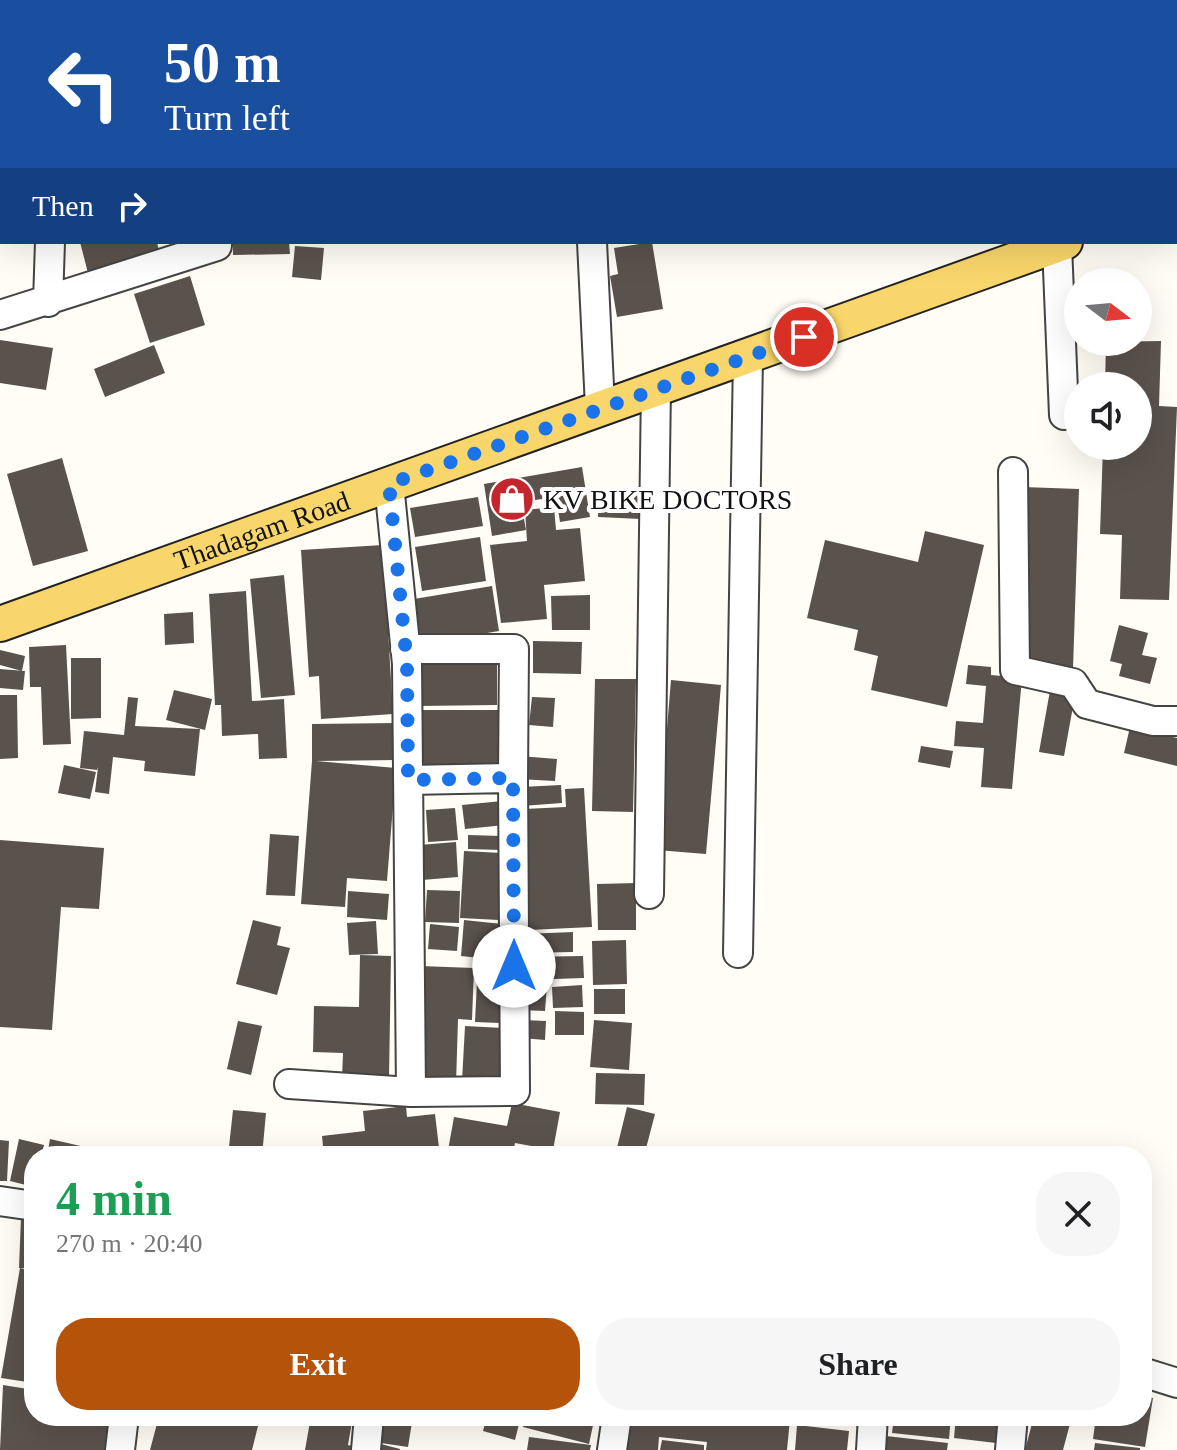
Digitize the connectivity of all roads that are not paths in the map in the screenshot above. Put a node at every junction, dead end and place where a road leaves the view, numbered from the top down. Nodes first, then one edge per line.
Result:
1 (50, 244) edge
2 (217, 244) edge
3 (592, 244) edge
4 (1058, 244) edge
5 (1061, 244) edge
6 (48, 302) junction
7 (0, 315) edge
8 (748, 357) junction
9 (656, 386) junction
10 (600, 407) junction
11 (1064, 415) dead end
12 (1013, 472) dead end
13 (389, 484) junction
14 (0, 624) edge
15 (405, 649) junction
16 (1177, 721) edge
17 (513, 778) junction
18 (408, 780) junction
19 (649, 894) dead end
20 (738, 953) dead end
21 (289, 1084) dead end
22 (411, 1092) junction
23 (0, 1201) edge
24 (24, 1205) edge
25 (1152, 1375) edge
26 (1177, 1383) edge
27 (123, 1426) edge
28 (368, 1426) edge
29 (616, 1426) edge
30 (872, 1426) edge
31 (1012, 1426) edge
32 (120, 1450) edge
33 (366, 1450) edge
34 (612, 1450) edge
35 (871, 1450) edge
36 (1010, 1450) edge

1 - 6 street
2 - 6 street
3 - 10 street
4 - 8 main road, Thadagam Road
5 - 11 street
6 - 7 street
8 - 9 main road, Thadagam Road
8 - 20 street
9 - 10 main road, Thadagam Road
9 - 19 street
10 - 13 main road, Thadagam Road
12 - 16 street
13 - 14 main road, Thadagam Road
13 - 15 street
15 - 17 street
15 - 18 street
17 - 18 street
17 - 22 street
18 - 22 street
21 - 22 street
23 - 24 street
25 - 26 street
27 - 32 street
28 - 33 street
29 - 34 street
30 - 35 street
31 - 36 street

